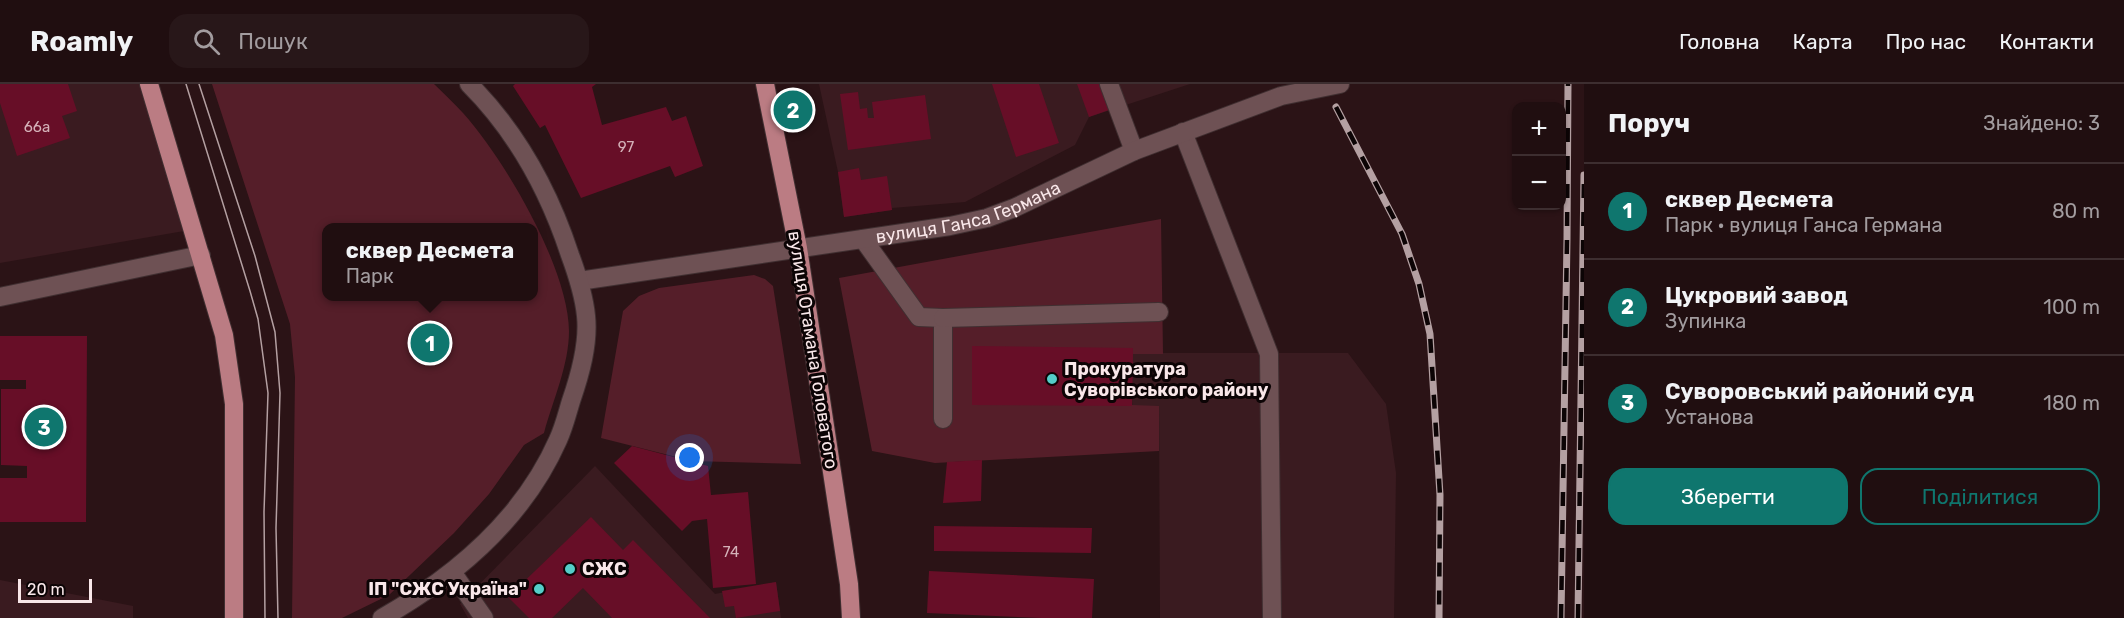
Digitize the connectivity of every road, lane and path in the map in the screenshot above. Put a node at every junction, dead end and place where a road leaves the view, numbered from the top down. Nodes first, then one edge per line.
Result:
1 (149, 84) edge
2 (469, 84) edge
3 (765, 84) edge
4 (1109, 84) edge
5 (1340, 84) edge
6 (1183, 132) junction
7 (1134, 151) junction
8 (863, 239) junction
9 (798, 248) junction
10 (201, 255) junction
11 (579, 281) junction
12 (0, 297) edge
13 (1159, 312) dead end
14 (943, 318) junction
15 (943, 418) dead end
16 (452, 572) junction
17 (234, 618) edge
18 (382, 618) edge
19 (484, 618) edge
20 (851, 618) edge
21 (1272, 618) edge

1 - 10 main road
2 - 11 street
3 - 9 main road, вулиця Отамана Головатого
4 - 7 street
5 - 6 street, вулиця Ганса Германа
6 - 7 street, вулиця Ганса Германа
6 - 21 street
7 - 8 street, вулиця Ганса Германа
8 - 9 street, вулиця Ганса Германа
8 - 14 street
9 - 11 street, вулиця Ганса Германа
9 - 20 main road, вулиця Отамана Головатого
10 - 12 street
10 - 17 main road
11 - 16 street
13 - 14 street
14 - 15 street
16 - 18 street
16 - 19 street

